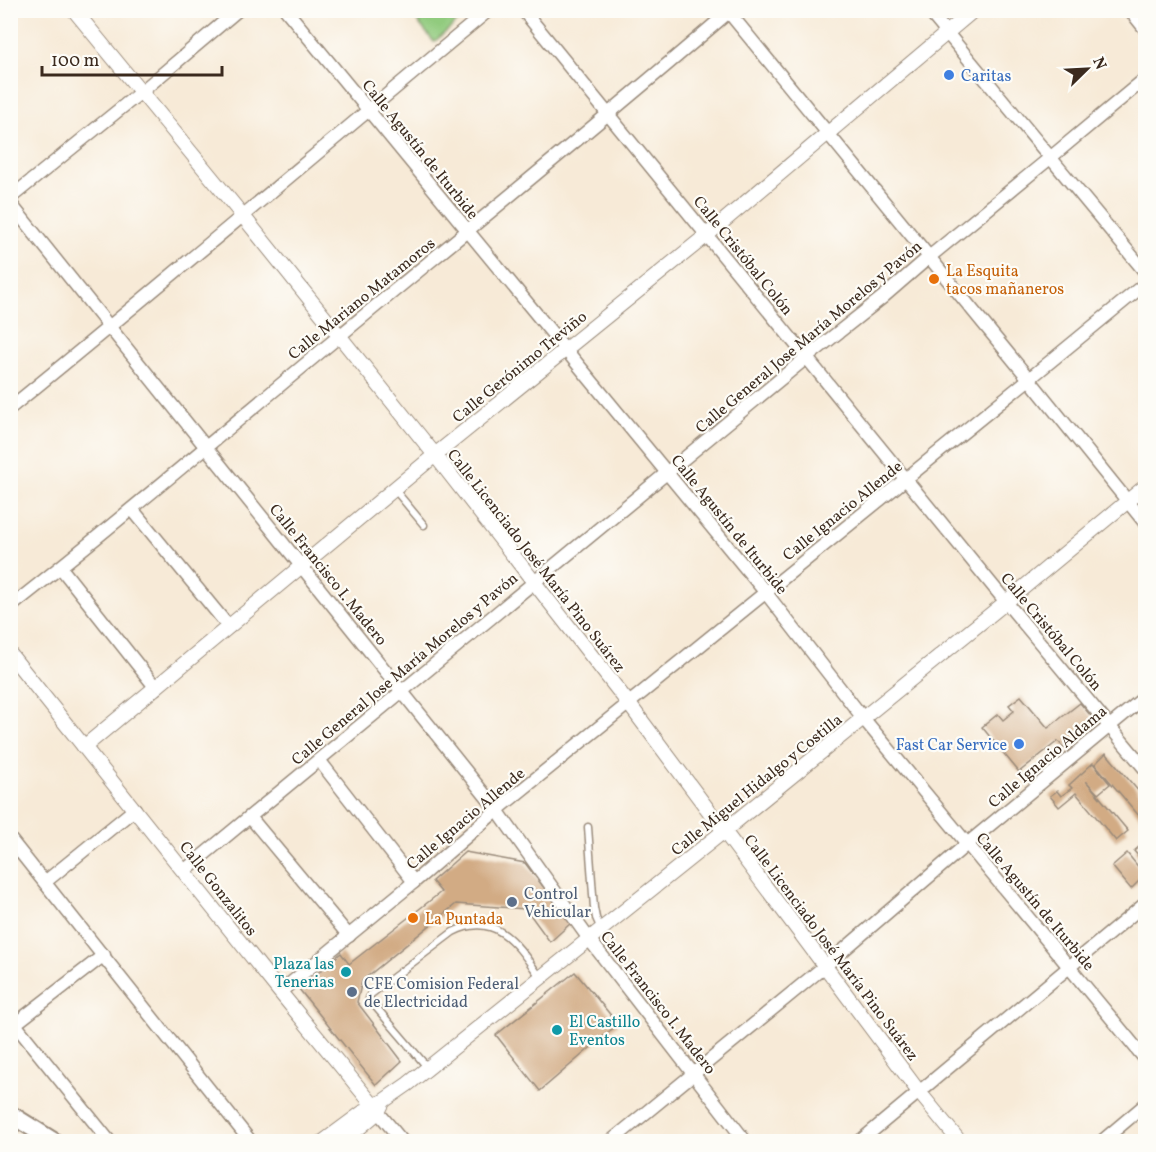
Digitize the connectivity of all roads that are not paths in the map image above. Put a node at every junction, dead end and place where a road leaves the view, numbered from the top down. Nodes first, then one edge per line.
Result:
1 (74, 10) edge
2 (238, 10) edge
3 (286, 10) edge
4 (489, 10) edge
5 (523, 10) edge
6 (928, 10) edge
7 (974, 10) edge
8 (1130, 10) edge
9 (728, 11) edge
10 (1146, 30) edge
11 (947, 33) junction
12 (1146, 78) edge
13 (141, 92) junction
14 (367, 110) junction
15 (609, 115) junction
16 (828, 134) junction
17 (1050, 158) junction
18 (10, 198) edge
19 (10, 203) edge
20 (243, 216) junction
21 (467, 232) junction
22 (707, 235) junction
23 (928, 258) junction
24 (1146, 273) edge
25 (1146, 283) edge
26 (110, 327) junction
27 (339, 337) junction
28 (565, 350) junction
29 (806, 358) junction
30 (1029, 379) junction
31 (10, 408) edge
32 (206, 448) junction
33 (435, 456) junction
34 (667, 474) junction
35 (906, 479) junction
36 (1146, 486) edge
37 (394, 489) junction
38 (1126, 501) junction
39 (132, 509) junction
40 (1146, 524) edge
41 (424, 525) dead end
42 (301, 566) junction
43 (61, 568) junction
44 (534, 582) junction
45 (766, 593) junction
46 (1006, 602) junction
47 (10, 607) edge
48 (230, 627) junction
49 (10, 654) edge
50 (156, 687) junction
51 (402, 691) junction
52 (1146, 696) edge
53 (629, 704) junction
54 (863, 718) junction
55 (1109, 726) junction
56 (84, 747) junction
57 (319, 760) junction
58 (1146, 770) edge
59 (135, 809) junction
60 (497, 810) junction
61 (250, 817) junction
62 (588, 827) dead end
63 (724, 831) junction
64 (10, 839) edge
65 (967, 844) junction
66 (184, 871) junction
67 (45, 882) junction
68 (414, 882) junction
69 (1146, 903) edge
70 (601, 930) junction
71 (349, 936) junction
72 (589, 939) junction
73 (104, 955) junction
74 (825, 966) junction
75 (1069, 968) junction
76 (540, 978) junction
77 (280, 992) junction
78 (13, 1021) edge
79 (1146, 1060) edge
80 (428, 1068) junction
81 (693, 1073) junction
82 (919, 1092) junction
83 (1146, 1104) edge
84 (378, 1106) junction
85 (10, 1113) edge
86 (55, 1142) edge
87 (110, 1142) edge
88 (251, 1142) edge
89 (323, 1142) edge
90 (342, 1142) edge
91 (403, 1142) edge
92 (610, 1142) edge
93 (746, 1142) edge
94 (859, 1142) edge
95 (960, 1142) edge
96 (1101, 1142) edge

1 - 13 street, Calle Licenciado José María Pino Suárez
2 - 13 street
3 - 14 street, Calle Agustín de Iturbide
4 - 14 street
5 - 15 street, Calle Cristóbal Colón
6 - 11 street
7 - 11 street, Calle Gerónimo Treviño
8 - 10 street
9 - 15 street, Calle Mariano Matamoros
9 - 16 street
11 - 16 street, Calle Gerónimo Treviño
11 - 17 street
12 - 17 street, Calle General Jose María Morelos y Pavón
13 - 18 street
13 - 20 street, Calle Licenciado José María Pino Suárez
14 - 20 street
14 - 21 street, Calle Agustín de Iturbide
15 - 21 street, Calle Mariano Matamoros
15 - 22 street, Calle Cristóbal Colón
16 - 22 street, Calle Gerónimo Treviño
16 - 23 street
17 - 23 street, Calle General Jose María Morelos y Pavón
17 - 24 street
19 - 26 street, Calle Francisco I. Madero
20 - 26 street
20 - 27 street, Calle Licenciado José María Pino Suárez
21 - 27 street, Calle Mariano Matamoros
21 - 28 street, Calle Agustín de Iturbide
22 - 28 street, Calle Gerónimo Treviño
22 - 29 street, Calle Cristóbal Colón
23 - 29 street, Calle General Jose María Morelos y Pavón
23 - 30 street
25 - 30 street, Calle Ignacio Allende
26 - 31 street
26 - 32 street, Calle Francisco I. Madero
27 - 32 street, Calle Mariano Matamoros
27 - 33 street, Calle Licenciado José María Pino Suárez
28 - 33 street, Calle Gerónimo Treviño
28 - 34 street, Calle Agustín de Iturbide
29 - 34 street, Calle General Jose María Morelos y Pavón
29 - 35 street, Calle Cristóbal Colón
30 - 35 street, Calle Ignacio Allende
30 - 38 street
32 - 39 street, Calle Mariano Matamoros
32 - 42 street, Calle Francisco I. Madero
33 - 37 street, Calle Gerónimo Treviño
33 - 44 street, Calle Licenciado José María Pino Suárez
34 - 44 street, Calle General Jose María Morelos y Pavón
34 - 45 street, Calle Agustín de Iturbide
35 - 45 street, Calle Ignacio Allende
35 - 46 street, Calle Cristóbal Colón
36 - 38 street, Calle Miguel Hidalgo y Costilla
37 - 41 lane
37 - 42 street, Calle Gerónimo Treviño
38 - 40 street
38 - 46 street, Calle Miguel Hidalgo y Costilla
39 - 43 street, Calle Mariano Matamoros
39 - 48 street
42 - 48 street, Calle Gerónimo Treviño
42 - 51 street, Calle Francisco I. Madero
43 - 47 street, Calle Mariano Matamoros
43 - 50 street
44 - 51 street, Calle General Jose María Morelos y Pavón
44 - 53 street, Calle Licenciado José María Pino Suárez
45 - 53 street, Calle Ignacio Allende
45 - 54 street, Calle Agustín de Iturbide
46 - 54 street, Calle Miguel Hidalgo y Costilla
46 - 55 street, Calle Cristóbal Colón
48 - 50 street, Calle Gerónimo Treviño
49 - 56 street, Calle Gonzalitos
50 - 56 street, Calle Gerónimo Treviño
51 - 57 street, Calle General Jose María Morelos y Pavón
51 - 60 street, Calle Francisco I. Madero
52 - 55 street, Calle Ignacio Aldama
53 - 60 street, Calle Ignacio Allende
53 - 63 street, Calle Licenciado José María Pino Suárez
54 - 63 street, Calle Miguel Hidalgo y Costilla
54 - 65 street, Calle Agustín de Iturbide
55 - 58 street, Calle Cristóbal Colón
55 - 65 street, Calle Ignacio Aldama
56 - 59 street, Calle Gonzalitos
57 - 61 street, Calle General Jose María Morelos y Pavón
57 - 68 street
59 - 66 street, Calle Gonzalitos
59 - 67 street
60 - 68 street, Calle Ignacio Allende
60 - 72 street, Calle Francisco I. Madero
61 - 66 street, Calle General Jose María Morelos y Pavón
61 - 71 street
62 - 70 lane
63 - 70 street, Calle Miguel Hidalgo y Costilla
63 - 74 street, Calle Licenciado José María Pino Suárez
64 - 67 street
65 - 74 street, Calle Ignacio Aldama
65 - 75 street, Calle Agustín de Iturbide
66 - 77 street, Calle Gonzalitos
67 - 73 street
68 - 71 street, Calle Ignacio Allende
69 - 75 street
70 - 72 street, Calle Miguel Hidalgo y Costilla
71 - 77 street, Calle Ignacio Allende
72 - 76 street, Calle Miguel Hidalgo y Costilla
72 - 81 street, Calle Francisco I. Madero
73 - 78 street
73 - 88 street
74 - 81 street, Calle Ignacio Aldama
74 - 82 street, Calle Licenciado José María Pino Suárez
75 - 79 street, Calle Agustín de Iturbide
75 - 82 street
76 - 80 street, Calle Miguel Hidalgo y Costilla
76 - 80 lane
77 - 84 street, Calle Gonzalitos
78 - 87 street
80 - 84 street, Calle Miguel Hidalgo y Costilla
81 - 92 street, Calle Ignacio Aldama
81 - 93 street, Calle Francisco I. Madero
82 - 94 street
82 - 95 street, Calle Licenciado José María Pino Suárez
83 - 96 street
84 - 89 street
84 - 90 street
84 - 91 street, Calle Gonzalitos
85 - 86 main road

